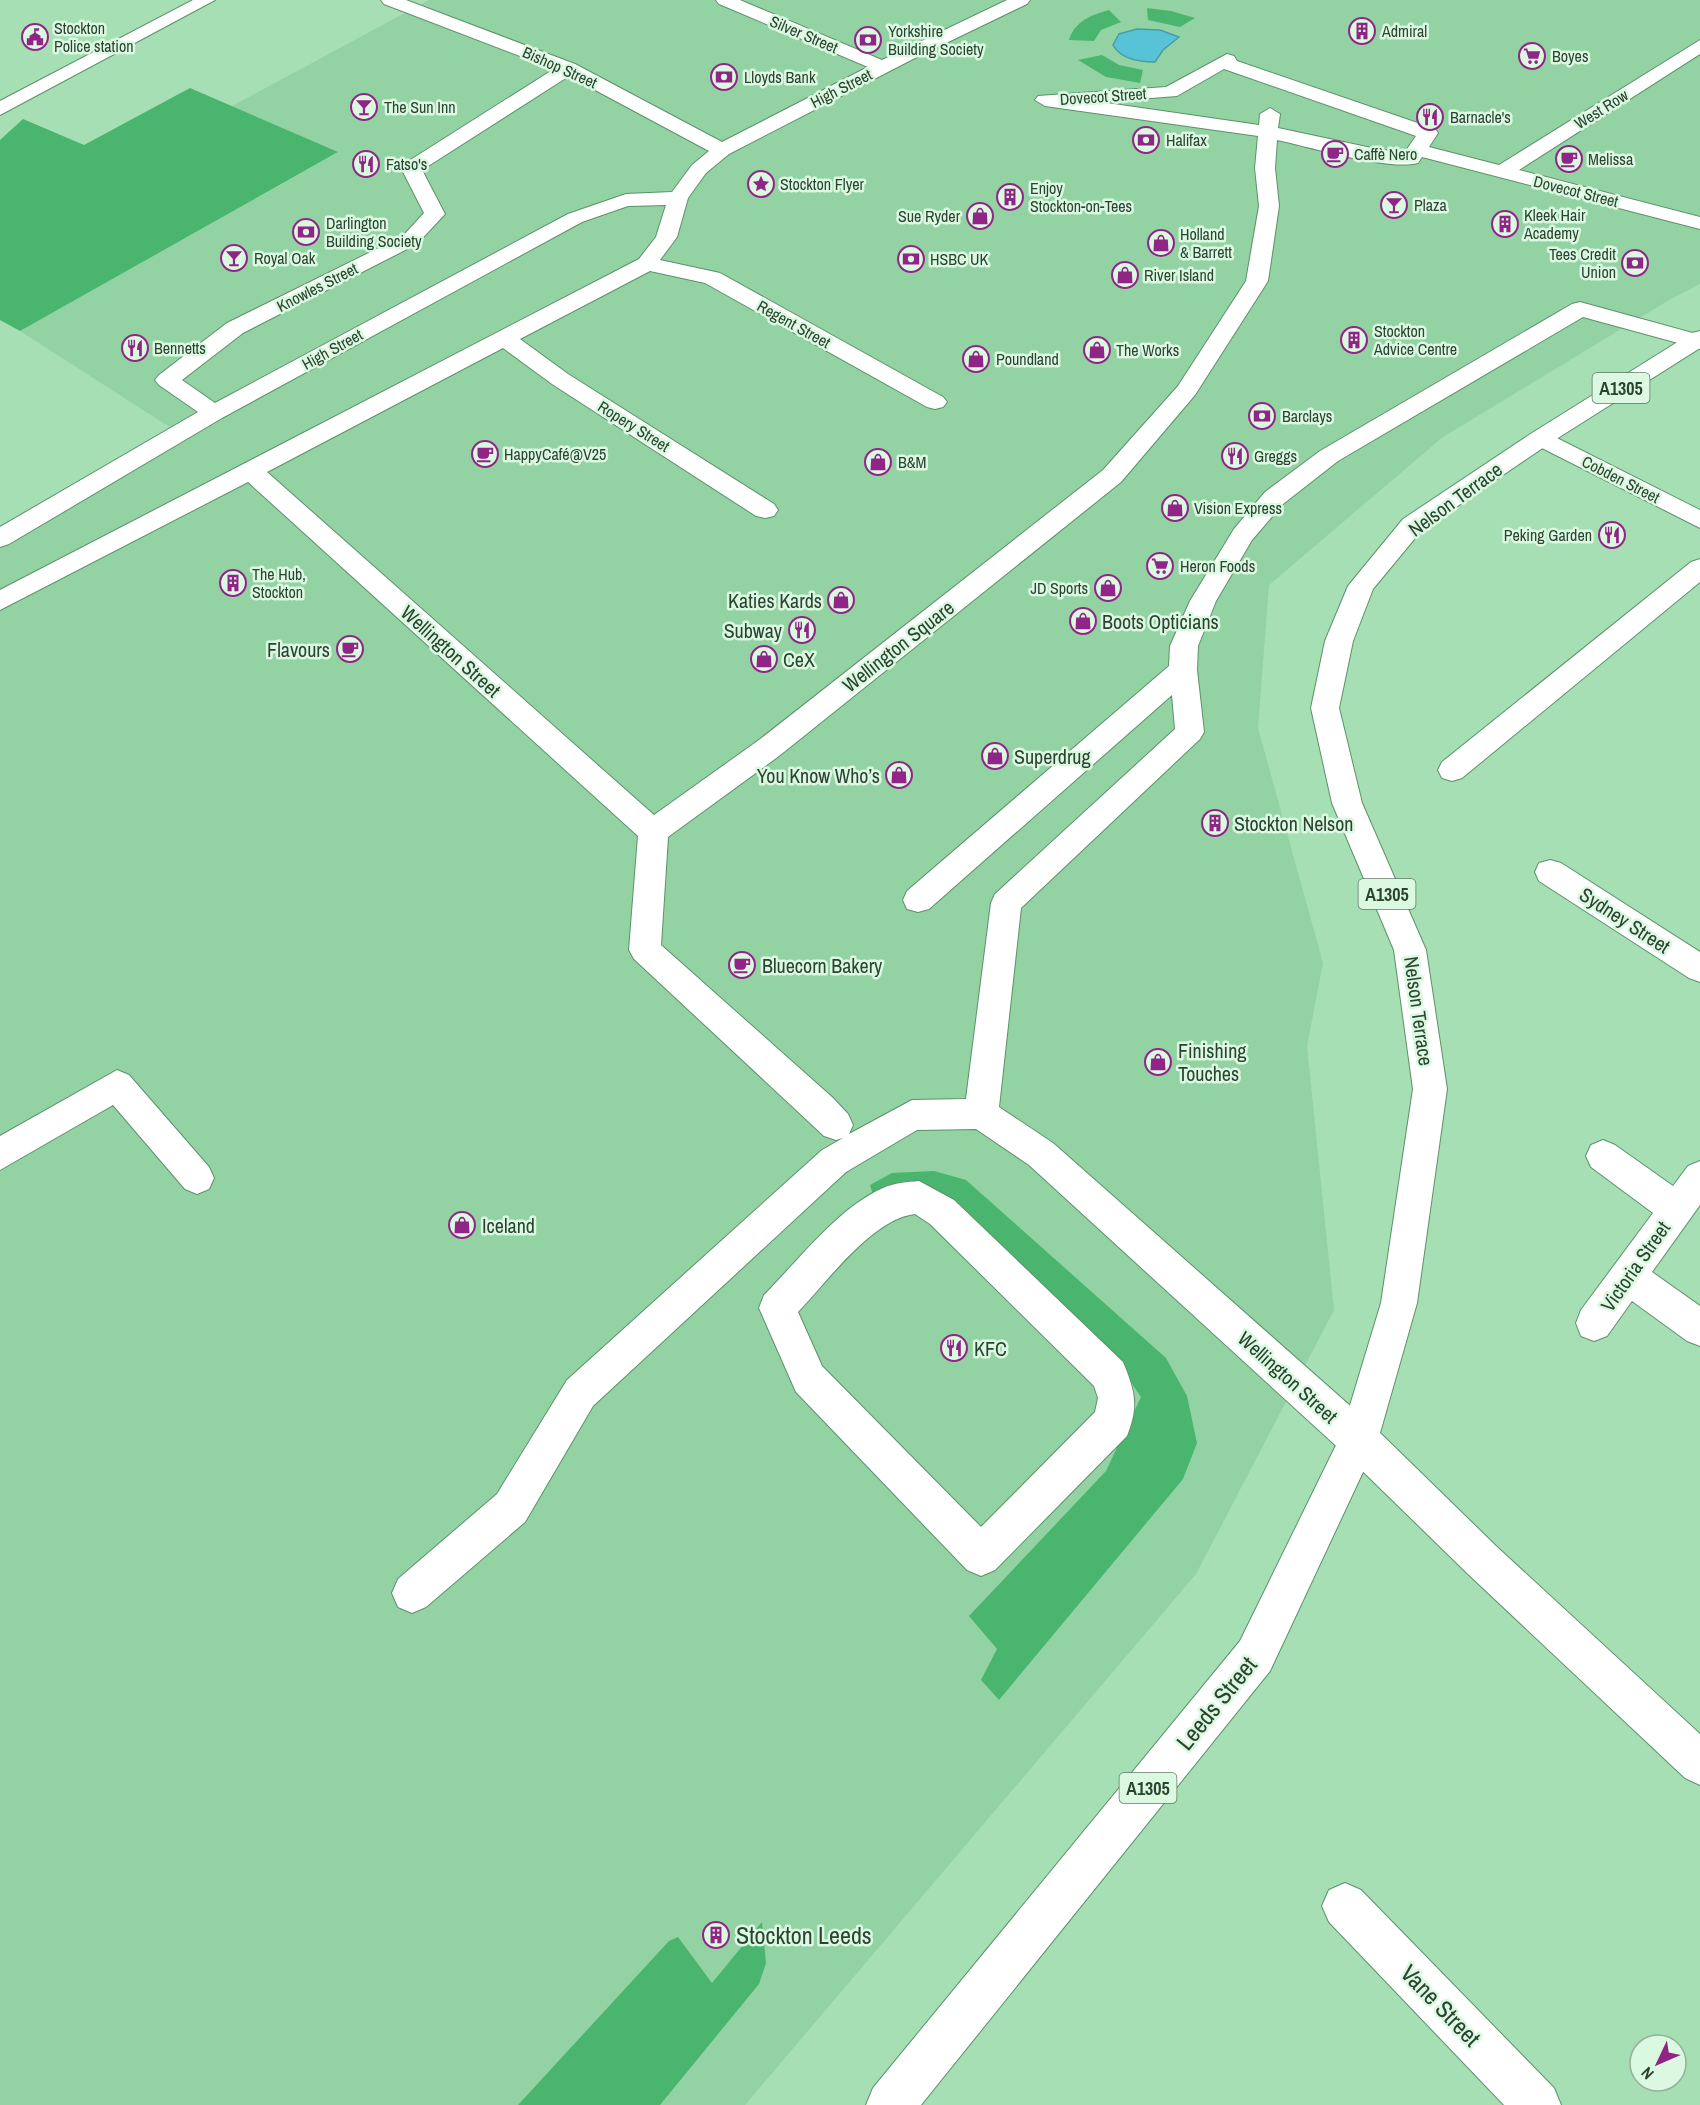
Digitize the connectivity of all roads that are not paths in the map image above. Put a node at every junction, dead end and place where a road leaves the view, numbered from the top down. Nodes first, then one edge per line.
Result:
1 (206, 0) edge
2 (725, 0) edge
3 (1021, 0) edge
4 (400, 1) edge
5 (1700, 46) edge
6 (883, 67) junction
7 (568, 68) junction
8 (0, 109) edge
9 (1269, 123) junction
10 (722, 150) junction
11 (1417, 150) junction
12 (1502, 172) junction
13 (678, 198) junction
14 (1700, 222) edge
15 (647, 264) junction
16 (504, 339) junction
17 (1698, 340) edge
18 (935, 402) dead end
19 (214, 413) junction
20 (1542, 438) junction
21 (249, 470) junction
22 (765, 510) dead end
23 (1700, 520) edge
24 (142, 526) junction
25 (0, 538) edge
26 (1700, 568) edge
27 (0, 580) edge
28 (0, 601) edge
29 (1183, 670) junction
30 (1452, 770) dead end
31 (653, 832) junction
32 (1550, 872) dead end
33 (918, 900) dead end
34 (1700, 969) edge
35 (981, 1113) junction
36 (835, 1143) junction
37 (0, 1154) edge
38 (1603, 1156) dead end
39 (1700, 1177) edge
40 (197, 1178) dead end
41 (1675, 1208) junction
42 (1627, 1276) junction
43 (1594, 1323) dead end
44 (1700, 1328) edge
45 (1359, 1440) junction
46 (981, 1556) joint
47 (412, 1593) dead end
48 (1700, 1763) edge
49 (1346, 1906) dead end
50 (890, 2105) edge
51 (1537, 2105) edge

1 - 8 street
2 - 6 street, Silver Street
3 - 6 street, High Street
4 - 7 street, Bishop Street
5 - 12 street, West Row
6 - 10 street, High Street
7 - 10 street, Bishop Street
7 - 19 street, Knowles Street
9 - 11 street, Dovecot Street
9 - 11 street, Dovecot Street
9 - 31 street, Wellington Square
10 - 13 street, High Street
11 - 12 street, Dovecot Street
12 - 14 street, Dovecot Street
13 - 15 street, High Street
13 - 19 street, High Street
15 - 16 street, High Street
15 - 18 street, Regent Street
16 - 21 street, High Street
16 - 22 street, Ropery Street
17 - 20 street, Nelson Terrace / A1305
17 - 29 street
19 - 25 street, High Street
20 - 23 street, Cobden Street
20 - 45 street, Nelson Terrace / A1305
21 - 24 street, High Street
21 - 31 street, Wellington Street
24 - 27 street, High Street
24 - 28 street, High Street
26 - 30 street
29 - 33 street
29 - 35 street
31 - 36 street
32 - 34 street, Sydney Street
35 - 36 street
35 - 45 street, Wellington Street
36 - 47 street
37 - 40 street
38 - 41 street, Victoria Street
39 - 41 street, Victoria Street
41 - 42 street, Victoria Street
42 - 43 street, Victoria Street
42 - 44 street
45 - 48 street, Wellington Street
45 - 50 street, Leeds Street / A1305
46 - 46 street
49 - 51 street, Vane Street

